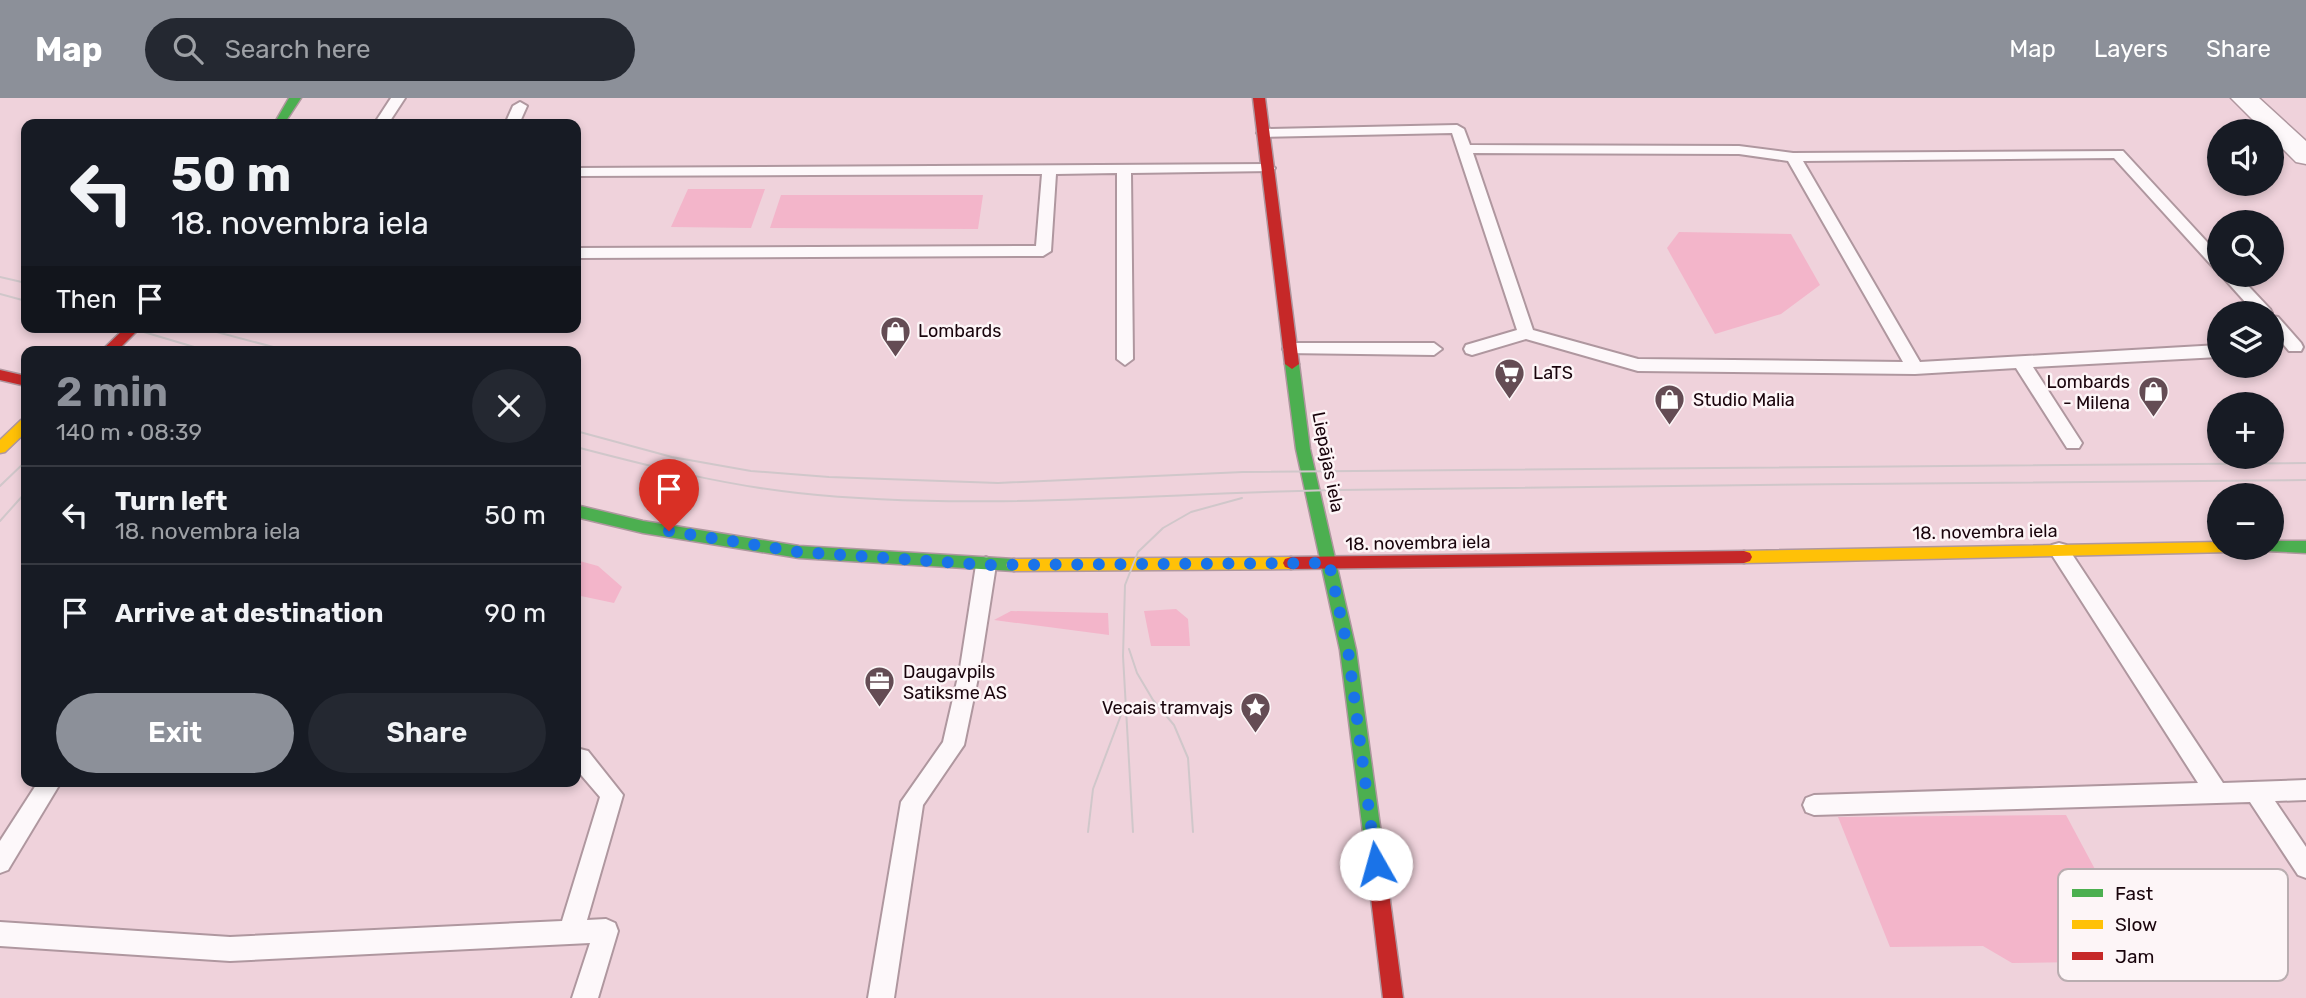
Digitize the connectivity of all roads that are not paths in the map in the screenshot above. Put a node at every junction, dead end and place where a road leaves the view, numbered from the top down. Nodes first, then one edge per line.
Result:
1 (295, 98) edge
2 (398, 98) edge
3 (1259, 98) edge
4 (2244, 98) edge
5 (520, 106) dead end
6 (282, 119) edge
7 (384, 119) edge
8 (514, 119) edge
9 (1264, 133) junction
10 (1464, 149) junction
11 (2306, 156) edge
12 (1793, 157) junction
13 (1268, 168) junction
14 (1124, 169) junction
15 (1049, 170) junction
16 (581, 172) edge
17 (2207, 251) edge
18 (581, 253) edge
19 (2240, 287) edge
20 (2253, 301) edge
21 (2284, 332) edge
22 (128, 333) edge
23 (1526, 333) junction
24 (113, 346) edge
25 (2301, 347) edge
26 (1291, 349) junction
27 (1434, 349) dead end
28 (1472, 349) dead end
29 (2207, 352) edge
30 (1125, 359) dead end
31 (2021, 362) junction
32 (1914, 368) junction
33 (0, 375) edge
34 (21, 380) edge
35 (21, 429) edge
36 (2073, 443) dead end
37 (0, 448) edge
38 (581, 512) edge
39 (2284, 547) edge
40 (2306, 547) edge
41 (2207, 548) edge
42 (2059, 550) junction
43 (1329, 563) junction
44 (986, 565) junction
45 (581, 759) edge
46 (47, 787) edge
47 (2306, 790) edge
48 (2256, 792) junction
49 (2217, 793) junction
50 (1814, 804) dead end
51 (0, 862) edge
52 (2306, 867) edge
53 (571, 933) junction
54 (0, 934) edge
55 (585, 998) edge
56 (881, 998) edge
57 (1393, 998) edge

1 - 6 main road
2 - 7 lane
3 - 9 main road, Liepājas iela
4 - 11 street
5 - 8 lane
9 - 10 lane
9 - 13 main road, Liepājas iela
10 - 12 lane
10 - 23 lane
12 - 17 lane
12 - 32 lane
13 - 14 lane
13 - 26 main road, Liepājas iela
14 - 15 lane
14 - 30 lane
15 - 16 lane
15 - 18 lane
19 - 20 lane
21 - 25 lane
22 - 24 main road
23 - 28 lane
23 - 32 lane
26 - 27 lane
26 - 43 main road, Liepājas iela
29 - 31 lane
31 - 32 lane
31 - 36 lane
33 - 34 main road
35 - 37 main road
38 - 44 main road, 18. novembra iela
39 - 40 main road
41 - 42 main road, 18. novembra iela
42 - 43 main road, 18. novembra iela
42 - 49 lane
43 - 44 main road, 18. novembra iela
43 - 57 main road, Liepājas iela
44 - 56 lane
45 - 53 lane
46 - 51 lane
47 - 48 lane
48 - 49 lane
48 - 52 lane
49 - 50 lane
53 - 54 lane
53 - 55 lane

